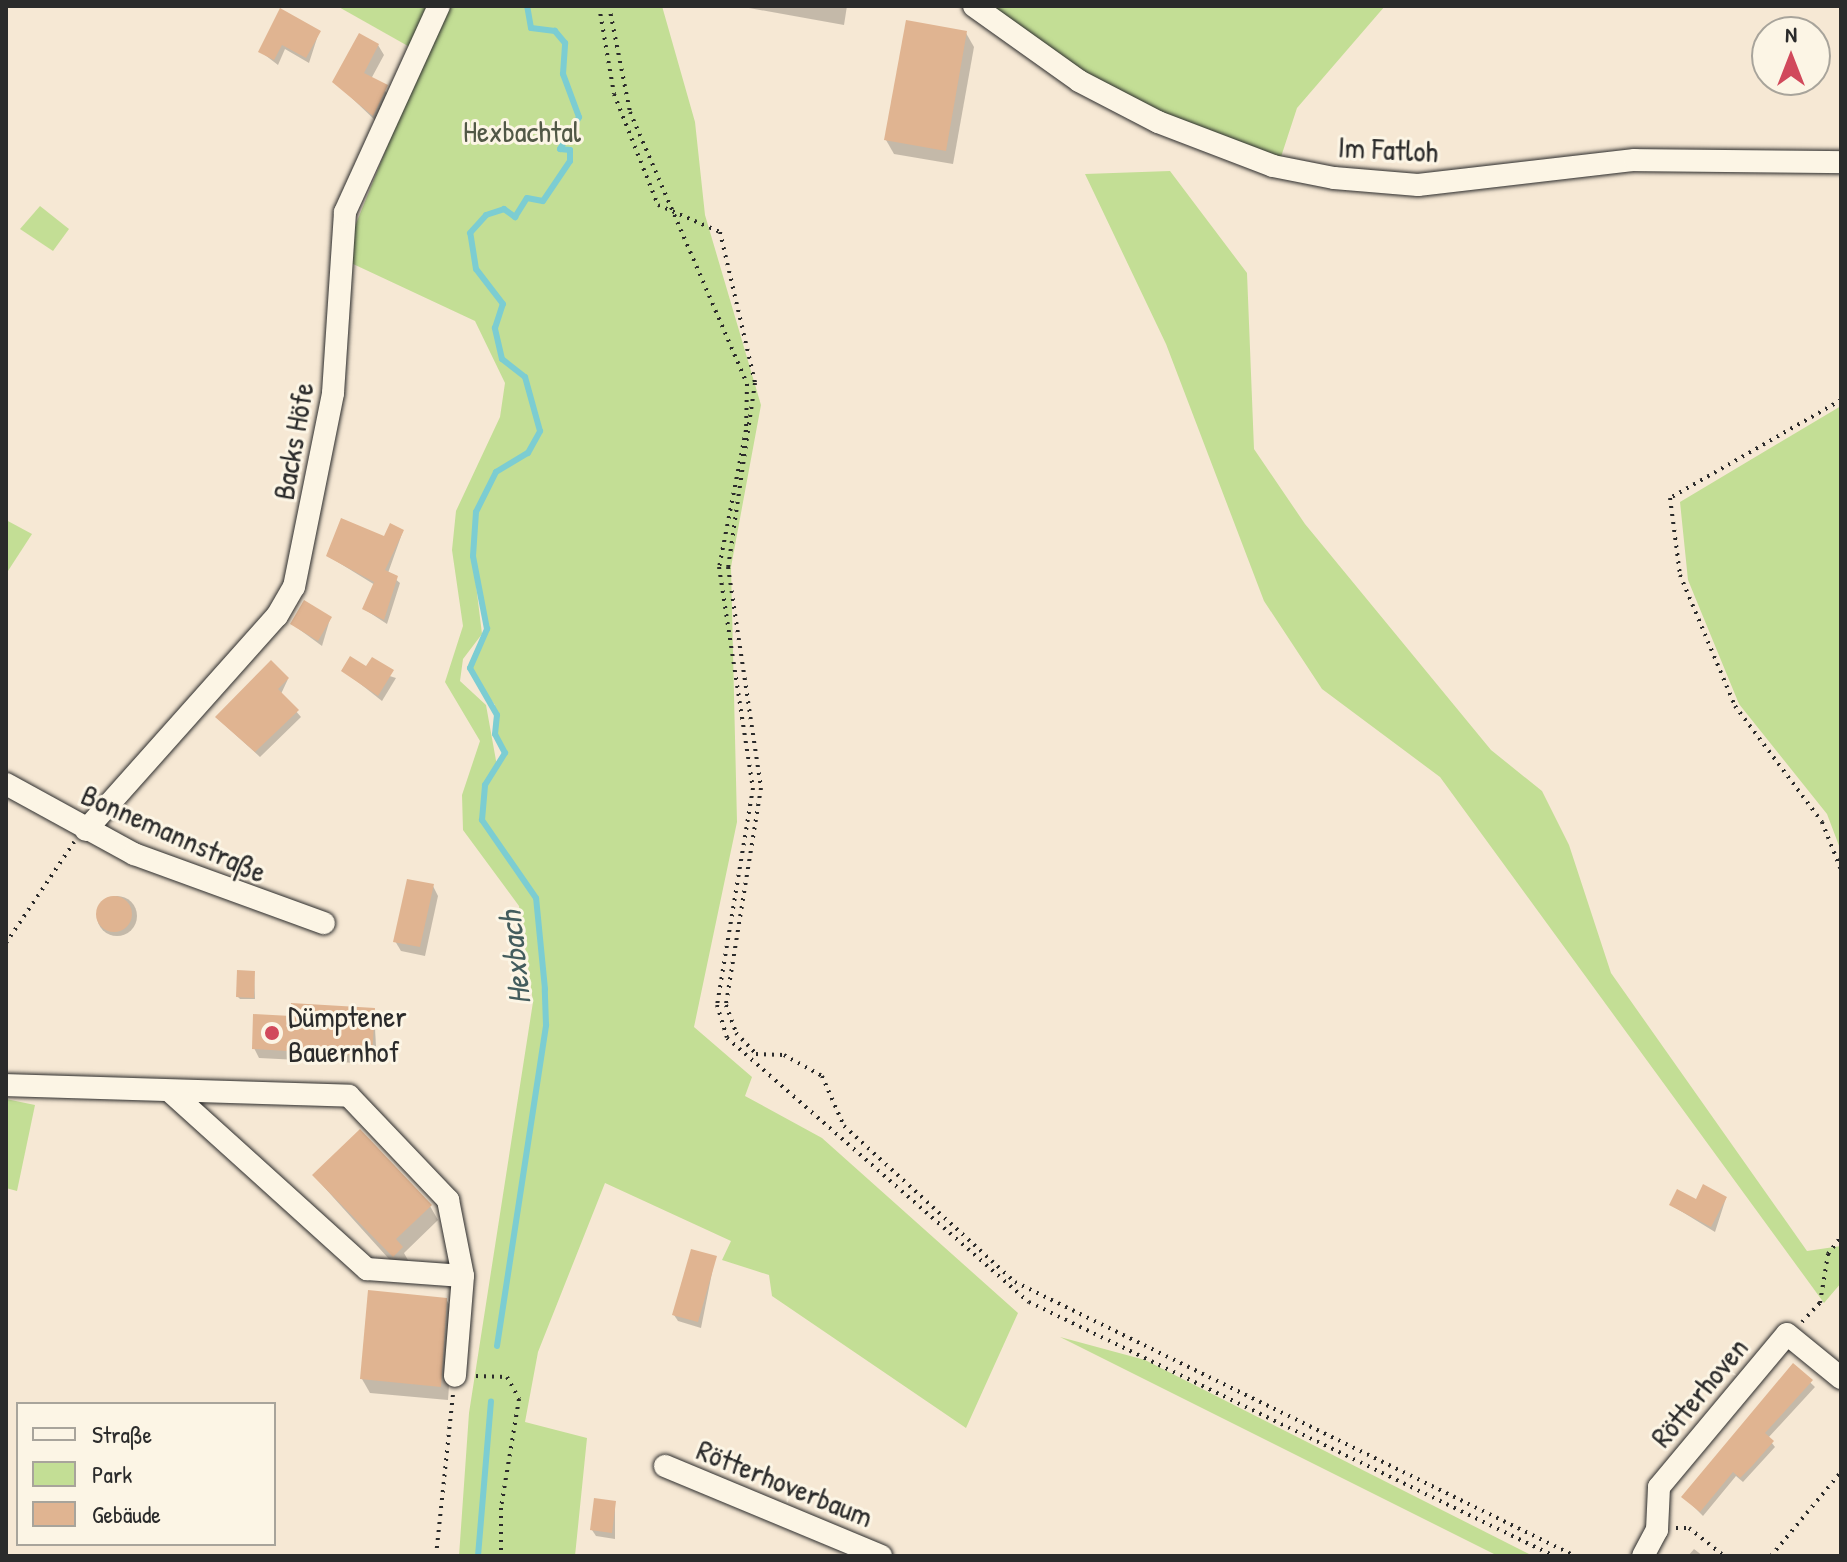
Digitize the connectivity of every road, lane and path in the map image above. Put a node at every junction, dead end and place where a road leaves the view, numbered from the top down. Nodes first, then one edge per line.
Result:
1 (439, 6) edge
2 (599, 6) edge
3 (609, 6) edge
4 (974, 6) edge
5 (1841, 162) edge
6 (674, 217) junction
7 (1841, 400) edge
8 (6, 784) edge
9 (86, 830) junction
10 (1841, 870) edge
11 (324, 923) dead end
12 (6, 943) edge
13 (6, 1085) edge
14 (172, 1093) junction
15 (1841, 1237) edge
16 (463, 1276) junction
17 (1789, 1335) junction
18 (455, 1376) junction
19 (1841, 1378) edge
20 (665, 1466) dead end
21 (1841, 1472) edge
22 (1657, 1530) junction
23 (436, 1556) edge
24 (501, 1556) edge
25 (881, 1556) edge
26 (1554, 1556) edge
27 (1575, 1556) edge
28 (1643, 1556) edge
29 (1724, 1556) edge
30 (1771, 1556) edge

1 - 9 street, Backs Höfe
2 - 6 path
3 - 6 path
4 - 5 street, Im Fatloh
6 - 26 path
6 - 27 path
7 - 10 path
8 - 9 street, Bonnemannstraße
9 - 11 street, Bonnemannstraße
9 - 12 path
13 - 14 street
14 - 16 street
14 - 16 street
15 - 17 path
16 - 18 street
17 - 19 street, Rötterhoven
17 - 22 street, Rötterhoven
18 - 23 path
18 - 24 path
20 - 25 street, Rötterhoverbaum
21 - 30 path
22 - 28 street, Rötterhoven
22 - 29 path

